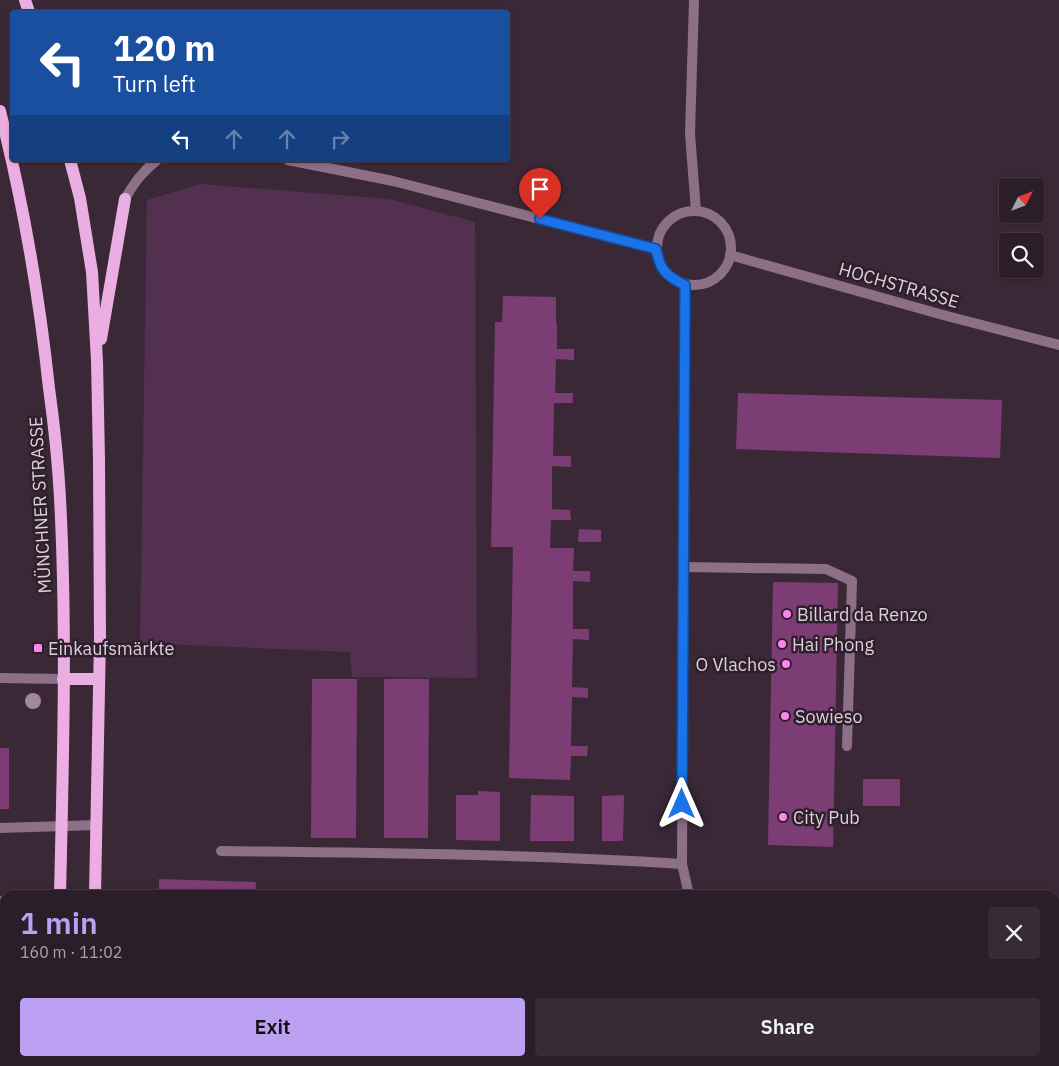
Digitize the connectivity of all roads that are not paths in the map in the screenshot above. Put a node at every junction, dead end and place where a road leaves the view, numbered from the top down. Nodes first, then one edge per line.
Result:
1 (694, 0) edge
2 (0, 111) edge
3 (5, 126) edge
4 (10, 150) edge
5 (12, 162) edge
6 (71, 162) edge
7 (154, 162) edge
8 (298, 162) edge
9 (125, 199) joint
10 (696, 211) junction
11 (656, 249) junction
12 (730, 255) junction
13 (685, 285) junction
14 (1059, 345) edge
15 (97, 361) junction
16 (684, 567) junction
17 (0, 678) edge
18 (99, 678) junction
19 (63, 679) junction
20 (848, 746) dead end
21 (96, 825) junction
22 (61, 826) junction
23 (0, 828) edge
24 (221, 852) dead end
25 (682, 864) junction
26 (60, 890) edge
27 (95, 890) edge
28 (688, 890) edge

1 - 10 street
2 - 3 main road, MÜNCHNER STRASSE
3 - 4 main road, MÜNCHNER STRASSE
5 - 19 main road, MÜNCHNER STRASSE
6 - 15 main road
7 - 9 street
8 - 11 street
9 - 15 main road
10 - 11 street
10 - 12 street
11 - 13 street
12 - 13 street
12 - 14 street, HOCHSTRASSE
13 - 16 street
15 - 18 main road
16 - 20 street
16 - 25 street
17 - 19 street
18 - 19 main road
18 - 21 main road
19 - 22 main road, MÜNCHNER STRASSE
21 - 22 street
21 - 27 main road
22 - 23 street
22 - 26 main road, MÜNCHNER STRASSE
24 - 25 street
25 - 28 street

